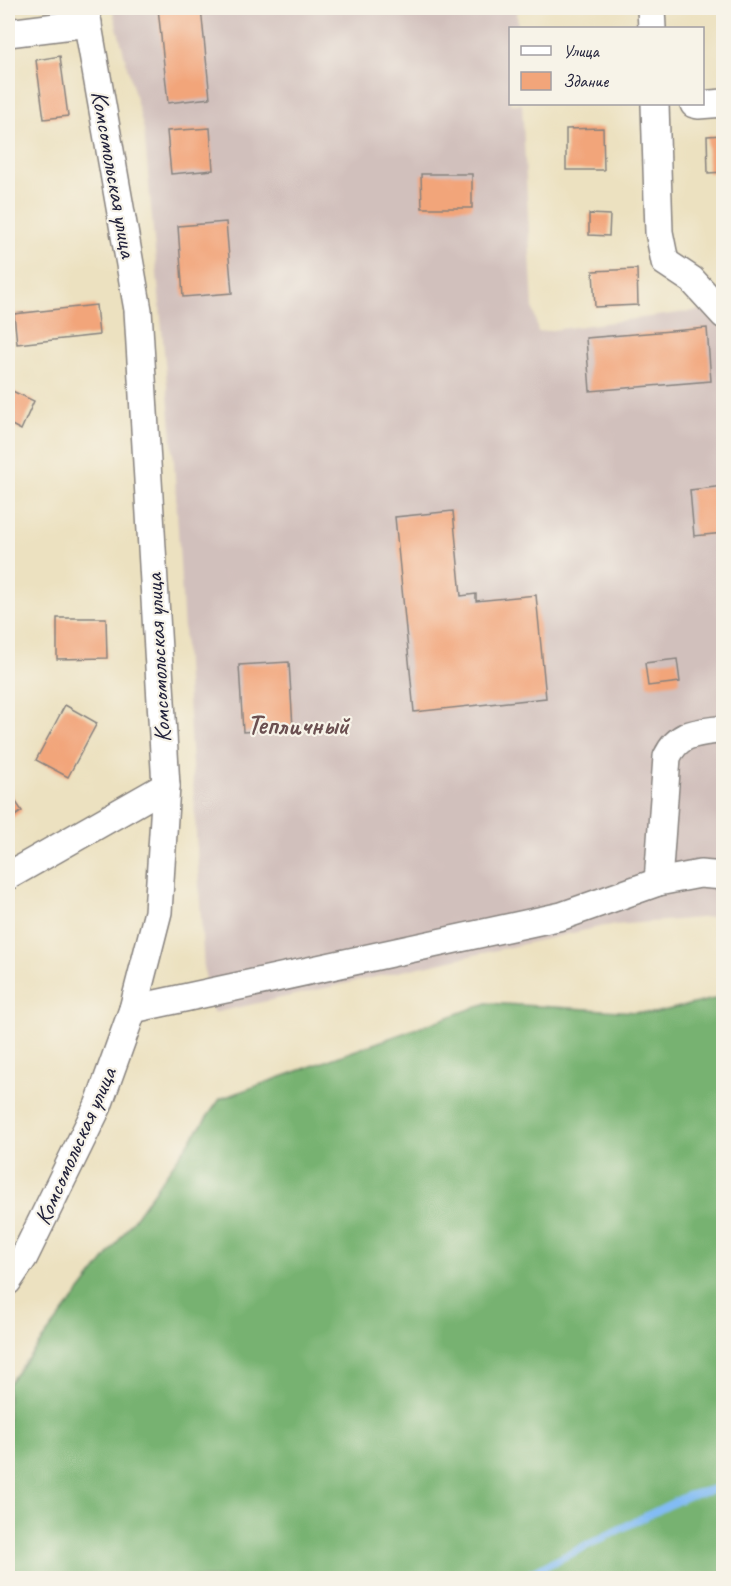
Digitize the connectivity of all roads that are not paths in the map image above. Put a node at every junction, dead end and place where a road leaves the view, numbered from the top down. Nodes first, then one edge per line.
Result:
1 (651, 8) edge
2 (86, 15) edge
3 (652, 27) edge
4 (8, 33) edge
5 (723, 103) edge
6 (655, 105) edge
7 (704, 105) edge
8 (723, 315) edge
9 (723, 729) edge
10 (166, 786) junction
11 (8, 876) edge
12 (723, 876) edge
13 (658, 882) junction
14 (133, 1010) junction
15 (8, 1281) edge

1 - 3 street
2 - 4 street
2 - 10 street, Комсомольская улица
5 - 7 street
6 - 8 street
9 - 13 street
10 - 11 street
10 - 14 street, Комсомольская улица
12 - 13 street
13 - 14 street
14 - 15 street, Комсомольская улица

